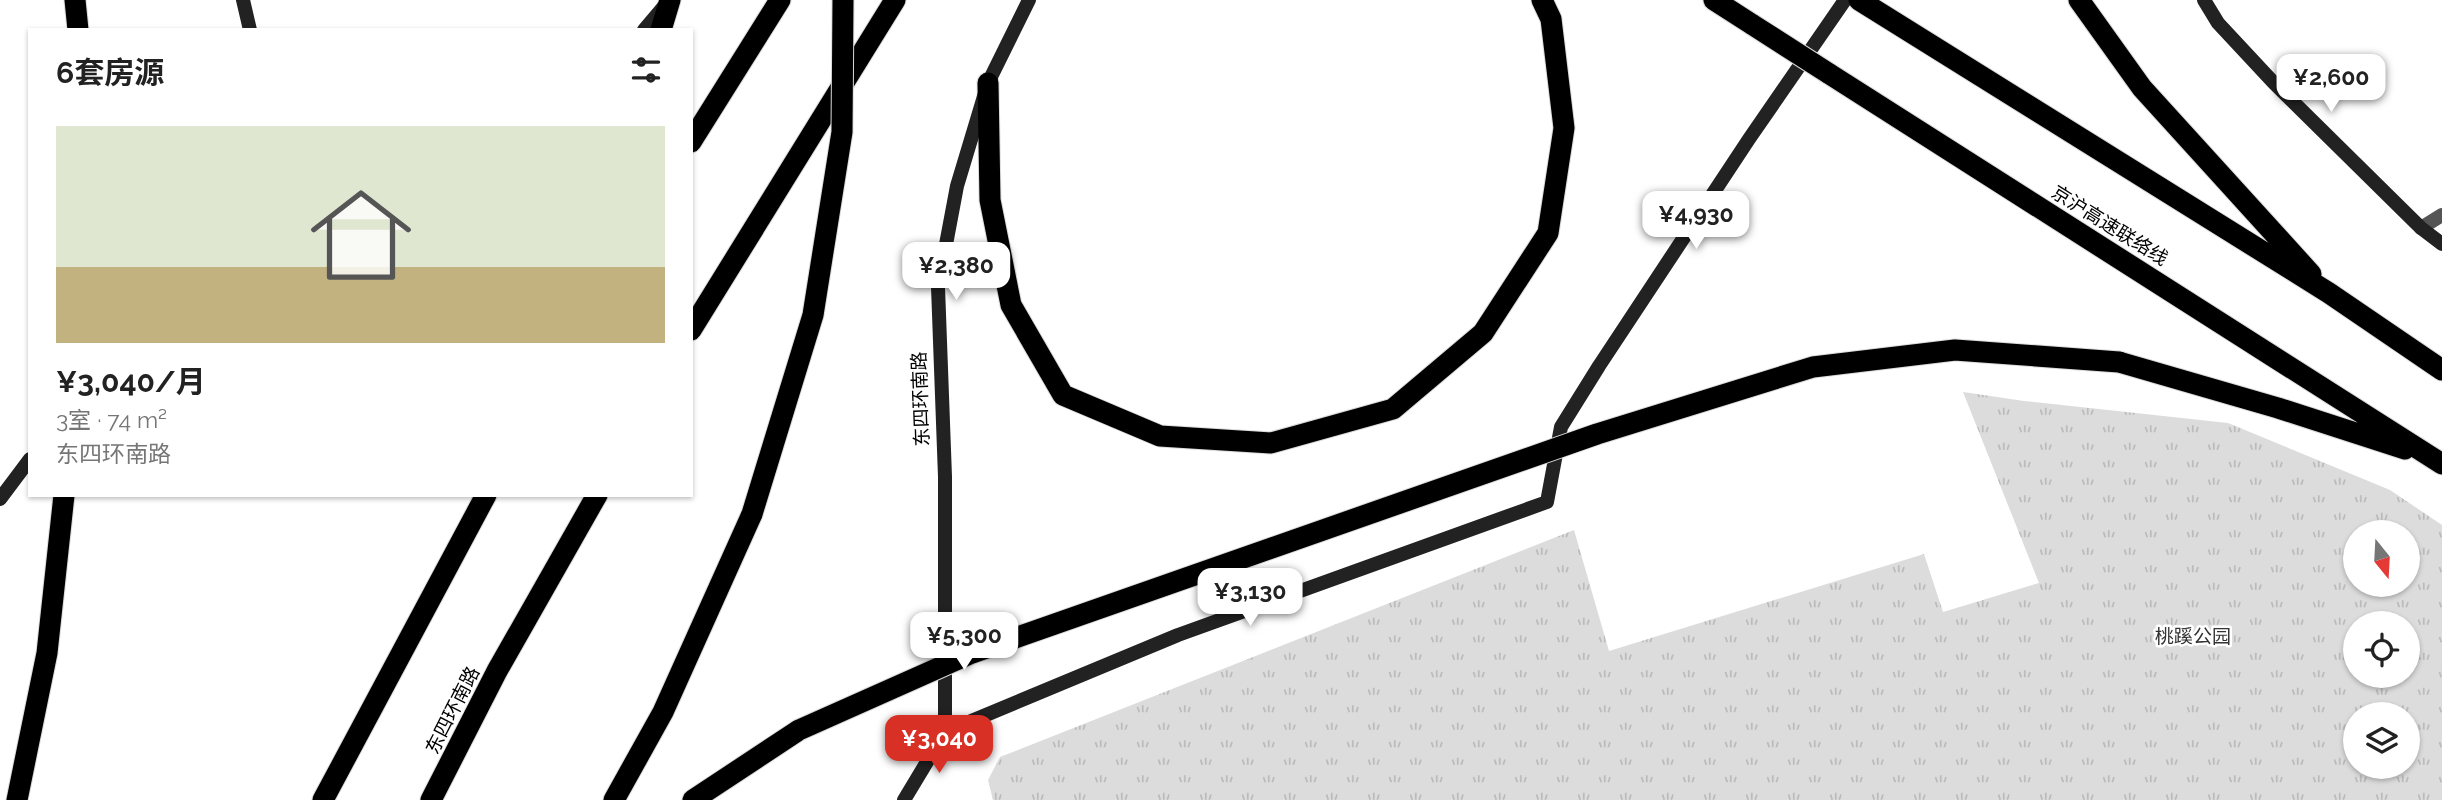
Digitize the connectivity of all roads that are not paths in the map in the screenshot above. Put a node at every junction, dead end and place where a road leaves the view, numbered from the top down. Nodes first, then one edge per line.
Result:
1 (75, 0) edge
2 (243, 0) edge
3 (669, 0) edge
4 (780, 0) edge
5 (843, 0) edge
6 (895, 0) edge
7 (1029, 0) edge
8 (1542, 0) edge
9 (1714, 0) edge
10 (2079, 0) edge
11 (2204, 0) edge
12 (1856, 1) edge
13 (78, 28) edge
14 (250, 28) edge
15 (646, 28) edge
16 (662, 28) edge
17 (988, 83) junction
18 (693, 139) edge
19 (2442, 215) edge
20 (2421, 228) junction
21 (2442, 244) edge
22 (2329, 293) junction
23 (693, 327) edge
24 (2442, 370) edge
25 (2437, 461) edge
26 (28, 462) edge
27 (64, 497) edge
28 (485, 497) edge
29 (596, 497) edge
30 (0, 499) edge
31 (945, 732) junction
32 (17, 800) edge
33 (323, 800) edge
34 (431, 800) edge
35 (614, 800) edge
36 (693, 800) edge
37 (904, 800) edge

1 - 13 highway
2 - 14 street
3 - 15 street
3 - 16 highway
4 - 18 highway
5 - 35 highway, bridge
6 - 23 highway
7 - 17 street, 东四环南路
8 - 17 highway
9 - 25 highway, 京沪高速联络线, bridge
10 - 22 highway
11 - 20 street
12 - 22 highway
12 - 31 street
17 - 31 street, 东四环南路
19 - 20 street
20 - 21 street
22 - 24 highway
25 - 36 highway, bridge
26 - 30 street
27 - 32 highway
28 - 33 highway
29 - 34 highway, 东四环南路
31 - 37 street

